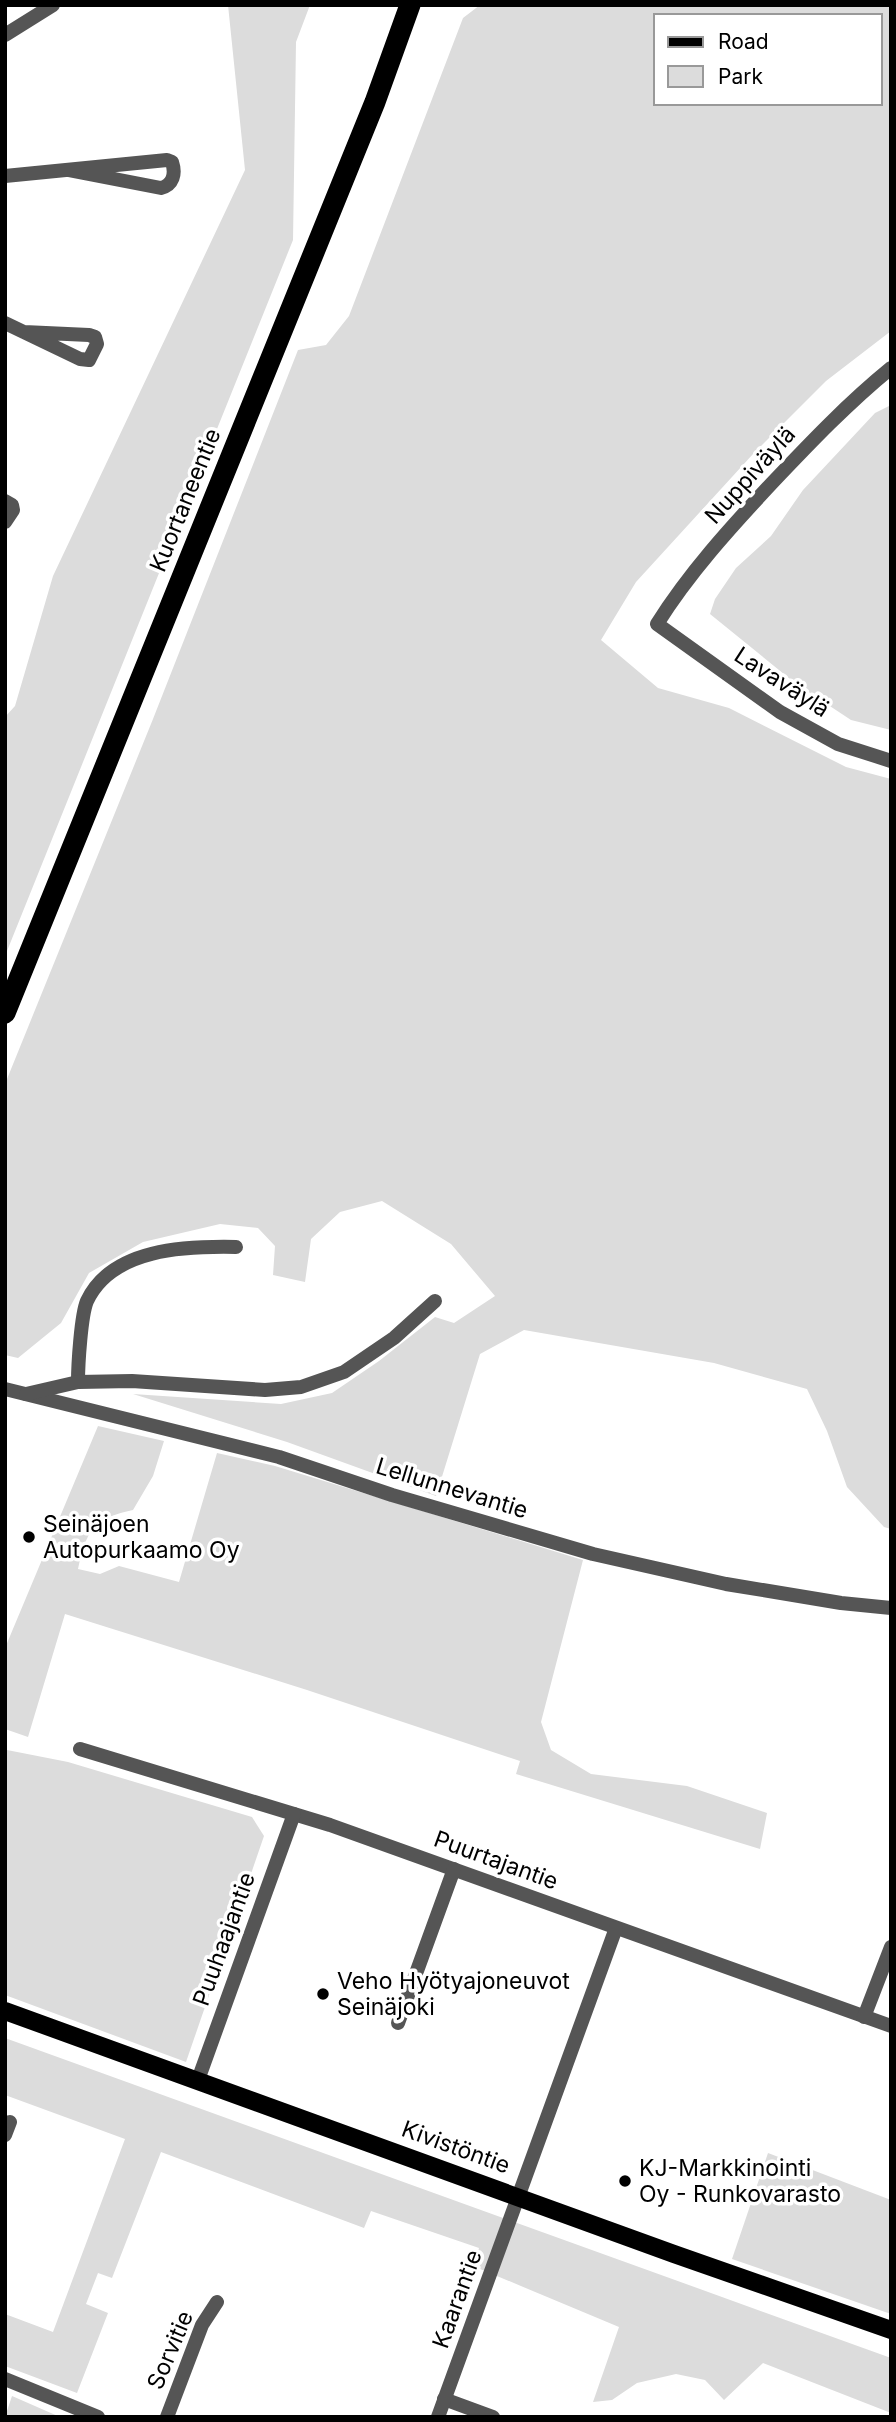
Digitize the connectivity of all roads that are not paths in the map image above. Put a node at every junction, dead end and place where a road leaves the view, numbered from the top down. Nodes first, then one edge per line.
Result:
1 (410, 5) edge
2 (53, 6) edge
3 (5, 35) edge
4 (68, 170) junction
5 (5, 176) edge
6 (5, 323) edge
7 (24, 332) dead end
8 (891, 368) edge
9 (5, 500) edge
10 (5, 522) edge
11 (657, 624) joint
12 (891, 761) edge
13 (5, 1013) edge
14 (236, 1247) dead end
15 (435, 1301) dead end
16 (78, 1382) junction
17 (5, 1389) edge
18 (24, 1395) junction
19 (891, 1608) edge
20 (80, 1749) dead end
21 (294, 1814) junction
22 (454, 1869) junction
23 (616, 1928) junction
24 (891, 1947) edge
25 (5, 2011) edge
26 (864, 2017) junction
27 (398, 2023) dead end
28 (891, 2026) edge
29 (198, 2080) junction
30 (520, 2196) junction
31 (217, 2302) dead end
32 (891, 2330) edge
33 (5, 2379) edge
34 (444, 2399) junction
35 (98, 2417) edge
36 (167, 2417) edge
37 (438, 2417) edge
38 (493, 2417) edge

1 - 13 highway, Kuortaneentie
2 - 3 street
4 - 4 street
4 - 5 street
6 - 7 street
8 - 11 street, Nuppiväylä
9 - 10 street
11 - 12 street, Lavaväylä
14 - 16 street
15 - 16 street
16 - 18 street
17 - 18 street, Lellunnevantie
18 - 19 street, Lellunnevantie
20 - 21 street, Puurtajantie
21 - 22 street, Puurtajantie
21 - 29 street, Puuhaajantie
22 - 23 street, Puurtajantie
22 - 27 street
23 - 26 street, Puurtajantie
23 - 30 street, Kaarantie
24 - 26 street
25 - 29 main road, Kivistöntie
26 - 28 street, Puurtajantie
29 - 30 main road, Kivistöntie
30 - 32 main road, Kivistöntie
30 - 34 street, Kaarantie
31 - 36 street, Sorvitie
33 - 35 street
34 - 37 street, Kaarantie
34 - 38 street

